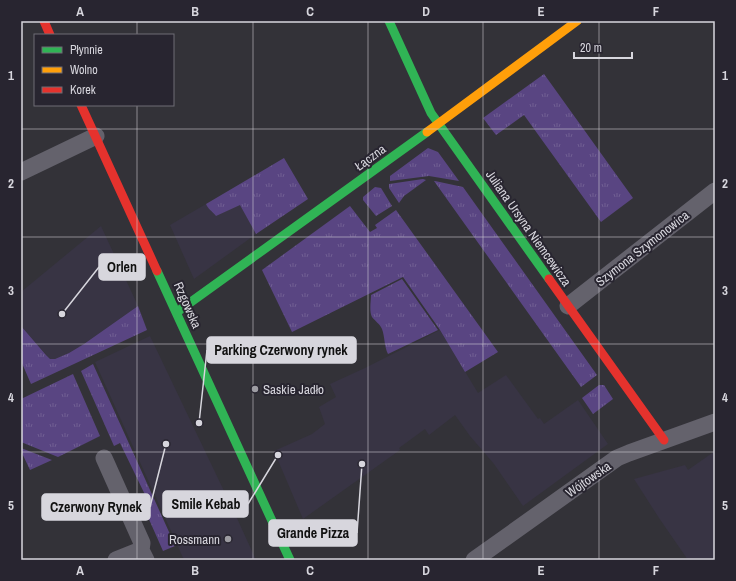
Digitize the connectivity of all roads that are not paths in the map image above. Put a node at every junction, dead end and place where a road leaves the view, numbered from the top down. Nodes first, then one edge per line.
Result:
1 (44, 21) edge
2 (389, 21) edge
3 (577, 21) edge
4 (50, 34) edge
5 (81, 106) edge
6 (439, 124) junction
7 (96, 136) junction
8 (21, 172) edge
9 (715, 191) edge
10 (568, 306) junction
11 (177, 312) junction
12 (715, 422) edge
13 (664, 440) junction
14 (104, 458) dead end
15 (143, 555) edge
16 (116, 560) edge
17 (290, 560) edge
18 (474, 560) edge

1 - 4 street
2 - 6 street, Juliana Ursyna Niemcewicza
3 - 6 street, Łączna
5 - 7 street, Rzgowska
6 - 10 street, Juliana Ursyna Niemcewicza
6 - 11 street, Łączna
7 - 8 street
7 - 11 street, Rzgowska
9 - 10 street, Szymona Szymonowica
10 - 13 street, Juliana Ursyna Niemcewicza
11 - 17 street, Rzgowska
12 - 13 street, Wójtowska
13 - 18 street, Wójtowska
14 - 15 street
15 - 16 street

